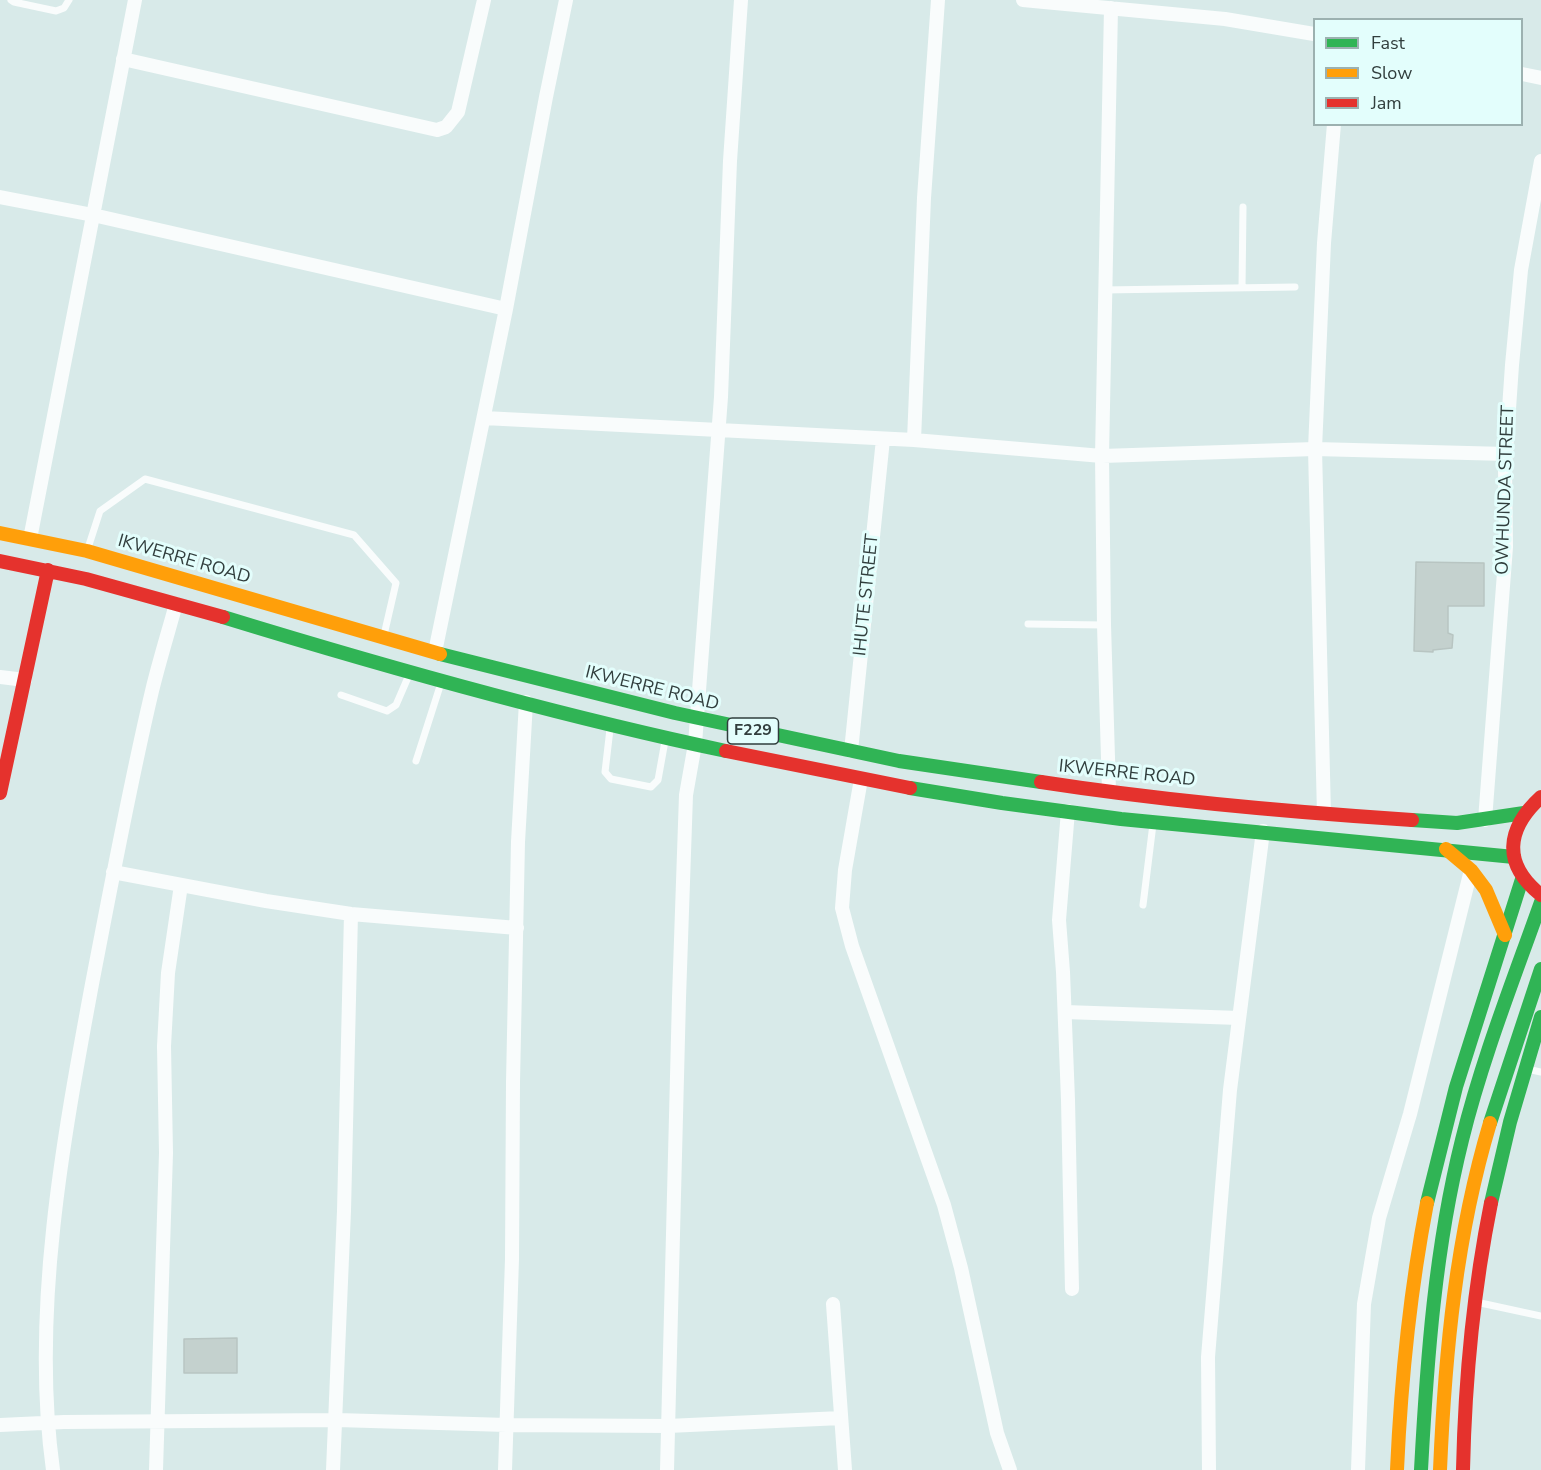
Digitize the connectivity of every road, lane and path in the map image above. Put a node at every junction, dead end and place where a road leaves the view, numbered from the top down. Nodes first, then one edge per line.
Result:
1 (11, 0) edge
2 (69, 0) edge
3 (135, 0) edge
4 (484, 0) edge
5 (566, 0) edge
6 (741, 0) edge
7 (938, 0) edge
8 (1023, 0) edge
9 (1111, 8) junction
10 (1313, 33) edge
11 (123, 59) junction
12 (1523, 74) edge
13 (1541, 78) edge
14 (1334, 126) edge
15 (1541, 161) edge
16 (0, 197) edge
17 (1243, 207) dead end
18 (93, 215) junction
19 (1295, 287) dead end
20 (1242, 288) junction
21 (1104, 290) junction
22 (506, 309) junction
23 (484, 418) junction
24 (718, 431) junction
25 (883, 439) junction
26 (914, 440) junction
27 (1315, 449) junction
28 (1506, 454) junction
29 (1102, 456) junction
30 (0, 533) edge
31 (30, 539) junction
32 (87, 551) junction
33 (0, 561) edge
34 (48, 570) junction
35 (176, 604) junction
36 (1028, 624) dead end
37 (1104, 625) junction
38 (383, 638) junction
39 (435, 652) junction
40 (410, 673) junction
41 (0, 677) edge
42 (25, 680) junction
43 (442, 681) junction
44 (342, 695) dead end
45 (526, 702) junction
46 (697, 718) junction
47 (610, 723) junction
48 (665, 737) junction
49 (695, 744) junction
50 (851, 752) junction
51 (416, 761) dead end
52 (861, 779) junction
53 (1109, 791) junction
54 (0, 793) edge
55 (1541, 797) edge
56 (1068, 811) junction
57 (1524, 813) junction
58 (1324, 814) junction
59 (1485, 820) junction
60 (1153, 822) junction
61 (1263, 831) junction
62 (1446, 849) junction
63 (1514, 857) junction
64 (1471, 870) junction
65 (113, 872) junction
66 (1522, 879) junction
67 (181, 885) junction
68 (1541, 895) edge
69 (1541, 902) edge
70 (1143, 905) dead end
71 (351, 914) junction
72 (517, 928) junction
73 (1505, 935) junction
74 (1541, 969) edge
75 (1483, 1000) junction
76 (1065, 1012) junction
77 (1239, 1018) junction
78 (1540, 1019) edge
79 (1525, 1068) junction
80 (1541, 1072) edge
81 (1072, 1289) dead end
82 (1473, 1302) junction
83 (833, 1304) dead end
84 (1541, 1316) edge
85 (841, 1418) junction
86 (337, 1420) junction
87 (158, 1421) junction
88 (46, 1423) junction
89 (0, 1425) edge
90 (507, 1425) junction
91 (668, 1426) junction
92 (1421, 1468) edge
93 (1440, 1469) edge
94 (53, 1470) edge
95 (156, 1470) edge
96 (333, 1470) edge
97 (505, 1470) edge
98 (667, 1470) edge
99 (844, 1470) edge
100 (1010, 1470) edge
101 (1209, 1470) edge
102 (1358, 1470) edge
103 (1397, 1470) edge
104 (1463, 1470) edge

1 - 2 lane
3 - 11 street
4 - 11 street
5 - 22 street
6 - 24 street
7 - 26 street
8 - 9 street
9 - 10 street
9 - 21 street
11 - 18 street
12 - 13 street
14 - 27 street
15 - 28 street, OWHUNDA STREET
16 - 18 street
17 - 20 lane
18 - 22 street
18 - 31 street
19 - 20 lane
20 - 21 lane
21 - 29 street
22 - 23 street
23 - 24 street
23 - 39 street
24 - 25 street
24 - 46 street
25 - 26 street
25 - 50 street, IHUTE STREET
26 - 29 street
27 - 28 street
27 - 29 street
27 - 58 street
28 - 59 street, OWHUNDA STREET
29 - 37 street
30 - 31 main road, IKWERRE ROAD / F229
31 - 32 main road, IKWERRE ROAD / F229
32 - 38 main road, IKWERRE ROAD / F229
32 - 38 lane
33 - 34 main road, F229
34 - 35 main road, F229
34 - 42 main road
35 - 40 main road, F229
35 - 65 street
36 - 37 lane
37 - 53 street
38 - 39 main road, IKWERRE ROAD / F229
39 - 46 main road, IKWERRE ROAD / F229
40 - 43 main road, F229
40 - 44 lane
41 - 42 street
42 - 54 main road
43 - 45 main road, F229
43 - 51 lane
45 - 47 main road, F229
45 - 72 street
46 - 49 street
46 - 50 main road, IKWERRE ROAD / F229
47 - 48 main road, F229
47 - 48 lane
48 - 49 main road, F229
49 - 52 main road, F229
49 - 91 street
50 - 53 main road, IKWERRE ROAD / F229
52 - 56 main road, F229
52 - 100 street
53 - 58 main road, IKWERRE ROAD / F229
55 - 57 main road
56 - 60 main road, F229
56 - 76 street
57 - 59 main road, IKWERRE ROAD / F229
57 - 63 main road
58 - 59 main road, IKWERRE ROAD / F229
60 - 61 main road, F229
60 - 70 lane
61 - 62 main road, F229
61 - 77 street
62 - 63 main road, F229
62 - 64 main road
63 - 66 main road
64 - 73 main road
64 - 102 street
65 - 67 street
65 - 88 street
66 - 68 main road
66 - 73 main road
67 - 71 street
67 - 87 street
69 - 92 main road
71 - 72 street
71 - 86 street
72 - 90 street
73 - 75 main road
74 - 93 main road
75 - 78 main road
75 - 103 main road
76 - 77 street
76 - 81 street
77 - 101 street
78 - 79 main road
79 - 80 lane
79 - 82 main road
82 - 84 lane
82 - 104 main road
83 - 85 street
85 - 91 street
85 - 99 street
86 - 87 street
86 - 90 street
86 - 96 street
87 - 88 street
87 - 95 street
88 - 89 street
88 - 94 street
90 - 91 street
90 - 97 street
91 - 98 street

